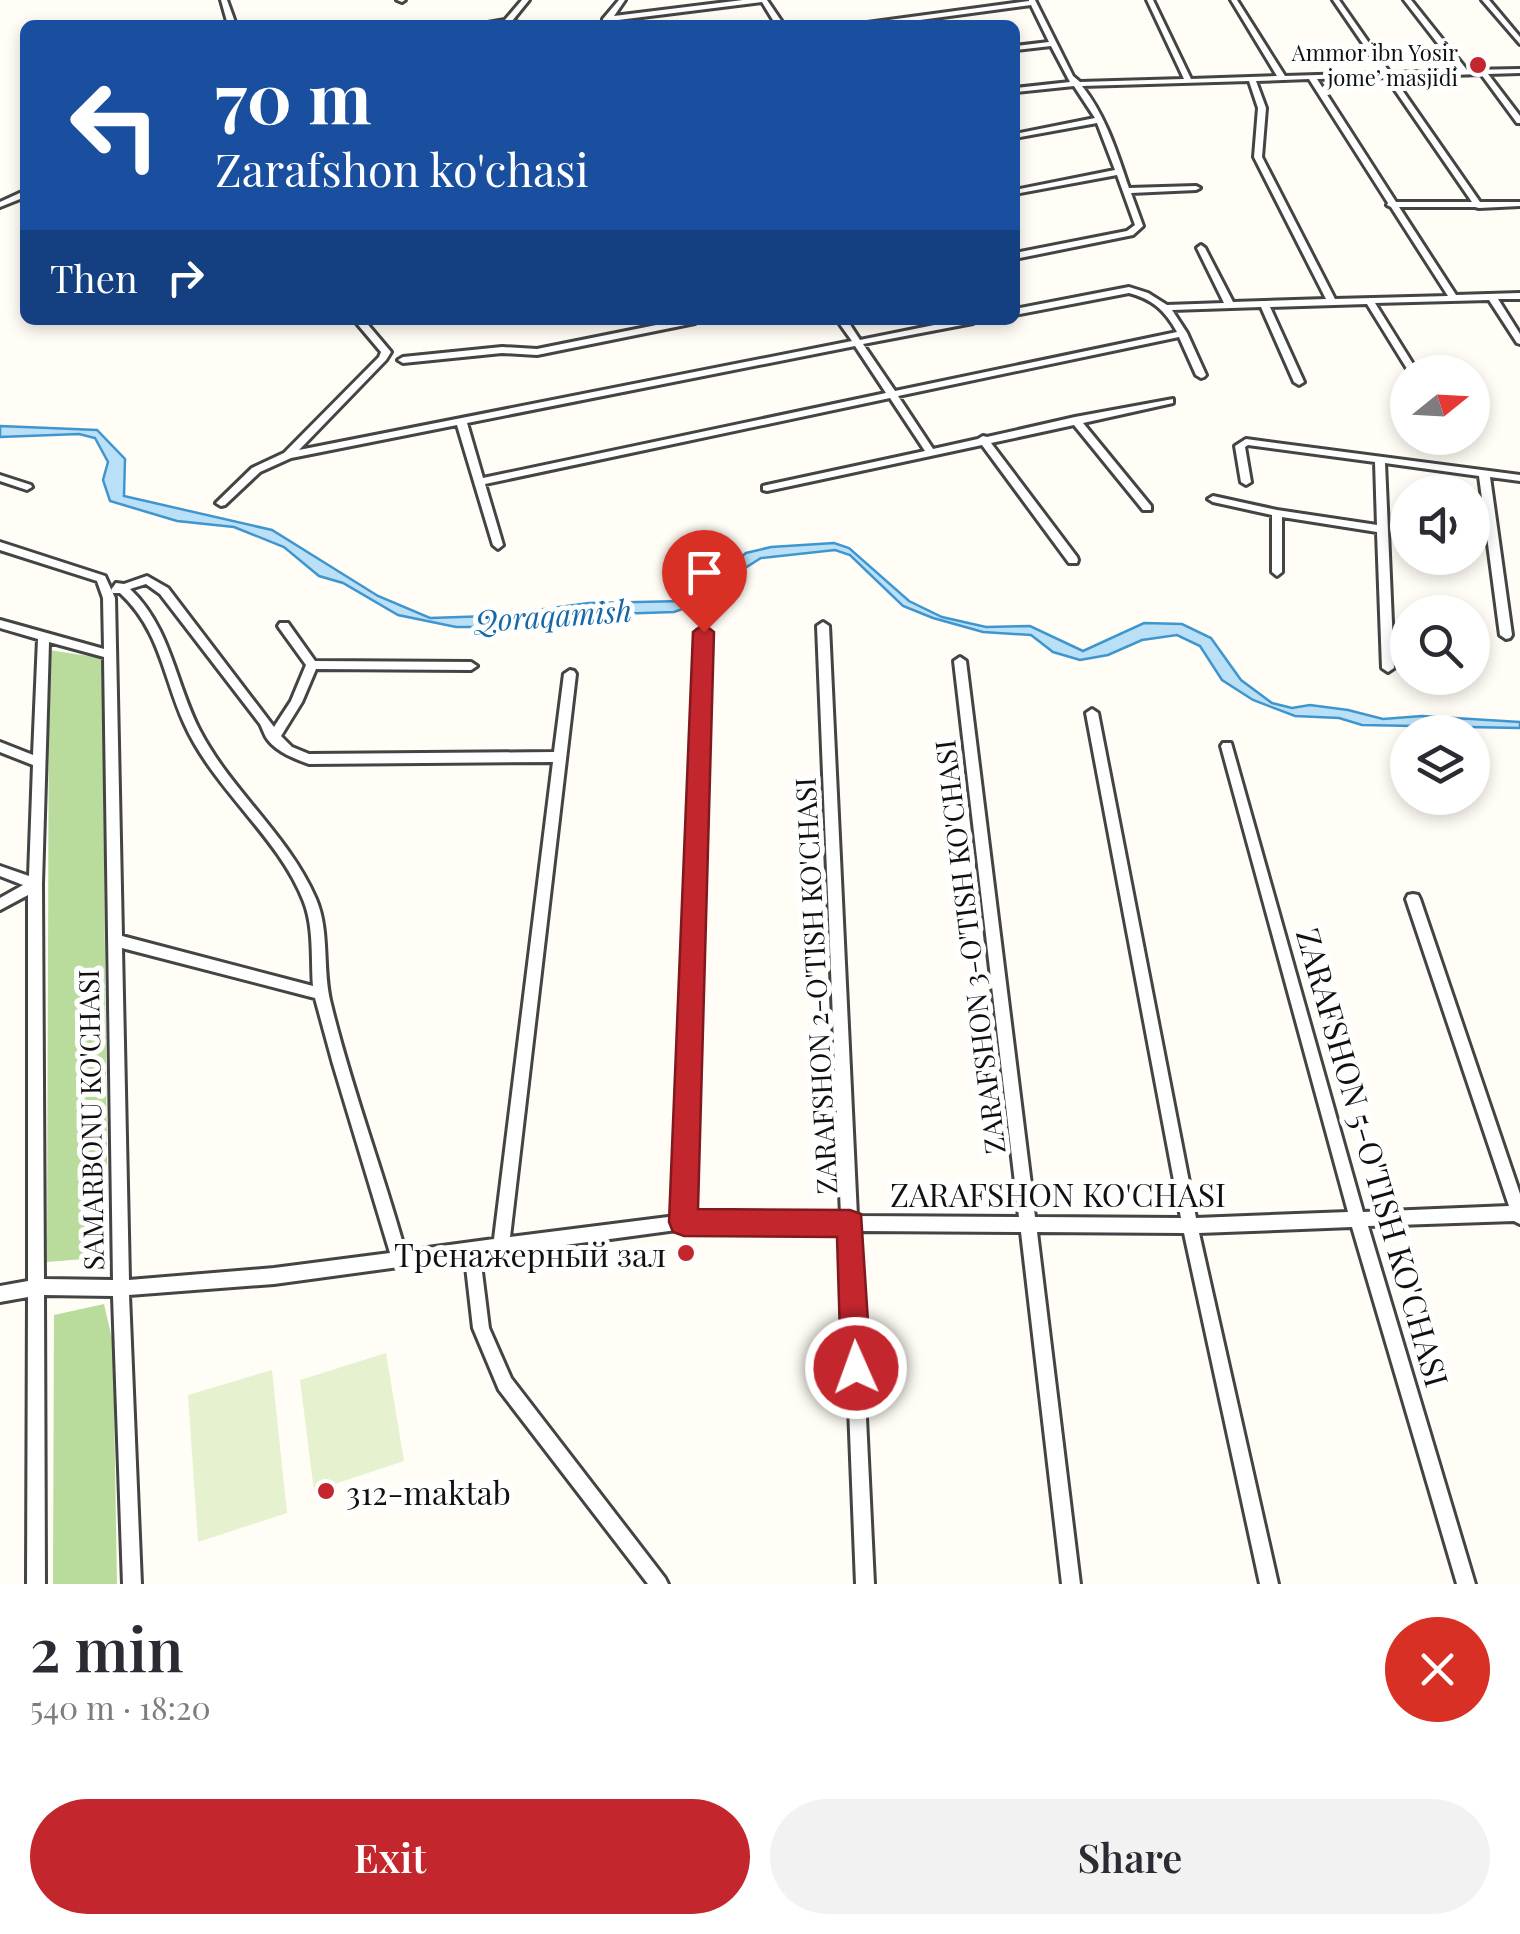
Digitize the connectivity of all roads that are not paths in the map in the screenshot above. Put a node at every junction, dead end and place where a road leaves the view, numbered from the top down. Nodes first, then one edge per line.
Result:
1 (526, 0) edge
2 (622, 0) edge
3 (762, 0) edge
4 (1150, 0) edge
5 (1234, 0) edge
6 (1336, 0) edge
7 (1408, 0) edge
8 (1485, 0) edge
9 (1032, 1) edge
10 (509, 20) edge
11 (607, 20) edge
12 (619, 20) edge
13 (901, 20) edge
14 (1519, 41) edge
15 (1053, 44) junction
16 (1020, 47) edge
17 (1520, 71) edge
18 (1464, 72) junction
19 (1482, 72) junction
20 (1388, 76) junction
21 (1312, 78) junction
22 (1283, 79) junction
23 (1188, 80) junction
24 (1252, 80) junction
25 (1079, 83) junction
26 (1020, 89) edge
27 (1099, 120) junction
28 (1520, 121) edge
29 (1020, 135) edge
30 (1119, 172) junction
31 (1196, 188) dead end
32 (1020, 191) edge
33 (1124, 191) junction
34 (1520, 204) edge
35 (1391, 205) junction
36 (1479, 206) junction
37 (1201, 248) dead end
38 (1020, 255) edge
39 (1520, 296) edge
40 (1454, 297) junction
41 (1492, 297) junction
42 (1370, 300) junction
43 (1332, 302) junction
44 (1229, 304) junction
45 (1264, 304) junction
46 (1170, 307) junction
47 (1020, 311) edge
48 (363, 325) edge
49 (670, 325) edge
50 (845, 325) edge
51 (948, 325) edge
52 (1179, 334) junction
53 (1520, 341) edge
54 (856, 343) junction
55 (1403, 355) edge
56 (403, 360) dead end
57 (1202, 376) dead end
58 (1299, 382) dead end
59 (890, 394) junction
60 (1170, 400) dead end
61 (461, 420) junction
62 (1074, 420) junction
63 (984, 439) junction
64 (929, 450) junction
65 (288, 455) junction
66 (1380, 458) junction
67 (1484, 474) junction
68 (0, 478) edge
69 (1520, 478) edge
70 (480, 482) junction
71 (1246, 482) dead end
72 (27, 487) dead end
73 (766, 488) dead end
74 (1212, 500) dead end
75 (222, 502) dead end
76 (1146, 508) dead end
77 (1277, 513) junction
78 (1383, 529) junction
79 (498, 545) dead end
80 (0, 546) edge
81 (1073, 560) dead end
82 (1277, 572) dead end
83 (120, 586) junction
84 (109, 598) junction
85 (0, 624) edge
86 (284, 626) dead end
87 (823, 626) dead end
88 (704, 632) dead end
89 (1506, 635) dead end
90 (44, 639) junction
91 (110, 655) junction
92 (960, 661) dead end
93 (312, 665) junction
94 (472, 666) dead end
95 (1388, 668) dead end
96 (570, 674) dead end
97 (1092, 713) dead end
98 (273, 738) junction
99 (1227, 746) dead end
100 (0, 747) edge
101 (558, 758) junction
102 (40, 763) junction
103 (0, 871) edge
104 (35, 884) junction
105 (1413, 898) dead end
106 (0, 905) edge
107 (114, 940) junction
108 (321, 994) junction
109 (1520, 1214) edge
110 (1357, 1217) junction
111 (684, 1222) junction
112 (850, 1224) junction
113 (1027, 1225) junction
114 (1190, 1226) junction
115 (501, 1248) junction
116 (472, 1252) junction
117 (398, 1259) junction
118 (38, 1287) junction
119 (121, 1288) junction
120 (0, 1294) edge
121 (36, 1584) edge
122 (132, 1584) edge
123 (658, 1584) edge
124 (865, 1584) edge
125 (1071, 1584) edge
126 (1269, 1584) edge
127 (1466, 1584) edge

1 - 10 street
2 - 11 street
3 - 12 street
4 - 23 street
5 - 22 street
6 - 20 street
7 - 18 street
8 - 14 street
9 - 13 street
9 - 15 street
15 - 16 street
15 - 25 street
17 - 19 street
18 - 19 street
18 - 20 street
19 - 28 street
20 - 21 street
20 - 36 street
21 - 22 street
21 - 35 street
22 - 24 street
23 - 24 street
23 - 25 street
24 - 43 street
25 - 26 street
25 - 27 street
27 - 29 street
27 - 30 street
30 - 32 street
30 - 33 street
31 - 33 street
33 - 38 street
34 - 36 street
35 - 36 street
35 - 40 street
37 - 44 street
39 - 41 street
40 - 41 street
40 - 42 street
41 - 53 street
42 - 43 street
42 - 55 street
43 - 45 street
44 - 45 street
44 - 46 street
45 - 58 street
46 - 47 street
46 - 52 street
48 - 65 street
49 - 56 street
50 - 54 street
51 - 54 street
52 - 57 street
52 - 59 street
54 - 59 street
54 - 61 street
59 - 64 street
59 - 70 street
60 - 62 street
61 - 65 street
61 - 70 street
62 - 63 street
62 - 76 street
63 - 64 street
63 - 81 street
64 - 73 street
65 - 75 street
66 - 67 street
66 - 71 street
66 - 78 street
67 - 69 street
67 - 89 street
68 - 72 street
70 - 79 street
74 - 77 street
77 - 78 street
77 - 82 street
78 - 95 street
80 - 84 street
83 - 84 street
83 - 98 street
83 - 108 street
84 - 91 street, SAMARBONU KO'CHASI
85 - 90 street
86 - 93 street
87 - 112 street, ZARAFSHON 2-O'TISH KO'CHASI
88 - 111 street
90 - 91 street
90 - 102 street, SAMARBONU KO'CHASI
91 - 107 street, SAMARBONU KO'CHASI
92 - 113 street, ZARAFSHON 3-O'TISH KO'CHASI
93 - 94 street
93 - 98 street
96 - 101 street
97 - 114 street
98 - 101 street
99 - 110 street, ZARAFSHON 5-O'TISH KO'CHASI
100 - 102 street
101 - 115 street
102 - 104 street, SAMARBONU KO'CHASI
103 - 104 street
104 - 106 street
104 - 118 street, SAMARBONU KO'CHASI
105 - 109 street
107 - 108 street
107 - 119 street, SAMARBONU KO'CHASI
108 - 117 street
109 - 110 street, ZARAFSHON KO'CHASI
110 - 114 street, ZARAFSHON KO'CHASI
110 - 127 street, ZARAFSHON 5-O'TISH KO'CHASI
111 - 112 street, ZARAFSHON KO'CHASI
111 - 115 street, ZARAFSHON KO'CHASI
112 - 113 street, ZARAFSHON KO'CHASI
112 - 124 street, ZARAFSHON 2-O'TISH KO'CHASI
113 - 114 street, ZARAFSHON KO'CHASI
113 - 125 street, ZARAFSHON 3-O'TISH KO'CHASI
114 - 126 street
115 - 116 street, ZARAFSHON KO'CHASI
116 - 117 street, ZARAFSHON KO'CHASI
116 - 123 street
117 - 119 street, ZARAFSHON KO'CHASI
118 - 119 street, ZARAFSHON KO'CHASI
118 - 120 street, ZARAFSHON KO'CHASI
118 - 121 street, SAMARBONU KO'CHASI
119 - 122 street, SAMARBONU KO'CHASI

